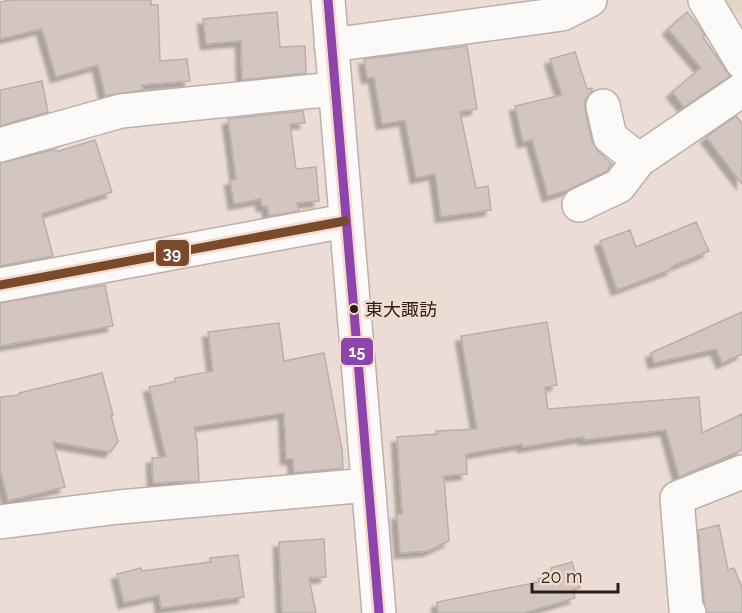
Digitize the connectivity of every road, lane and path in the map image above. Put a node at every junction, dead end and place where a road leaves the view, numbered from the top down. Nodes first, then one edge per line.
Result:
1 (328, 0) edge
2 (590, 0) edge
3 (705, 0) edge
4 (331, 45) junction
5 (742, 62) edge
6 (334, 88) junction
7 (742, 90) edge
8 (603, 106) dead end
9 (0, 144) edge
10 (639, 160) junction
11 (579, 205) dead end
12 (345, 221) junction
13 (0, 285) edge
14 (742, 472) edge
15 (368, 485) junction
16 (0, 522) edge
17 (379, 613) edge
18 (689, 613) edge

1 - 4 street
2 - 4 street
3 - 5 street
4 - 6 street
6 - 9 street
6 - 12 street
7 - 10 street
8 - 10 street
10 - 11 street
12 - 13 street
12 - 15 street
14 - 18 street
15 - 16 street
15 - 17 street

